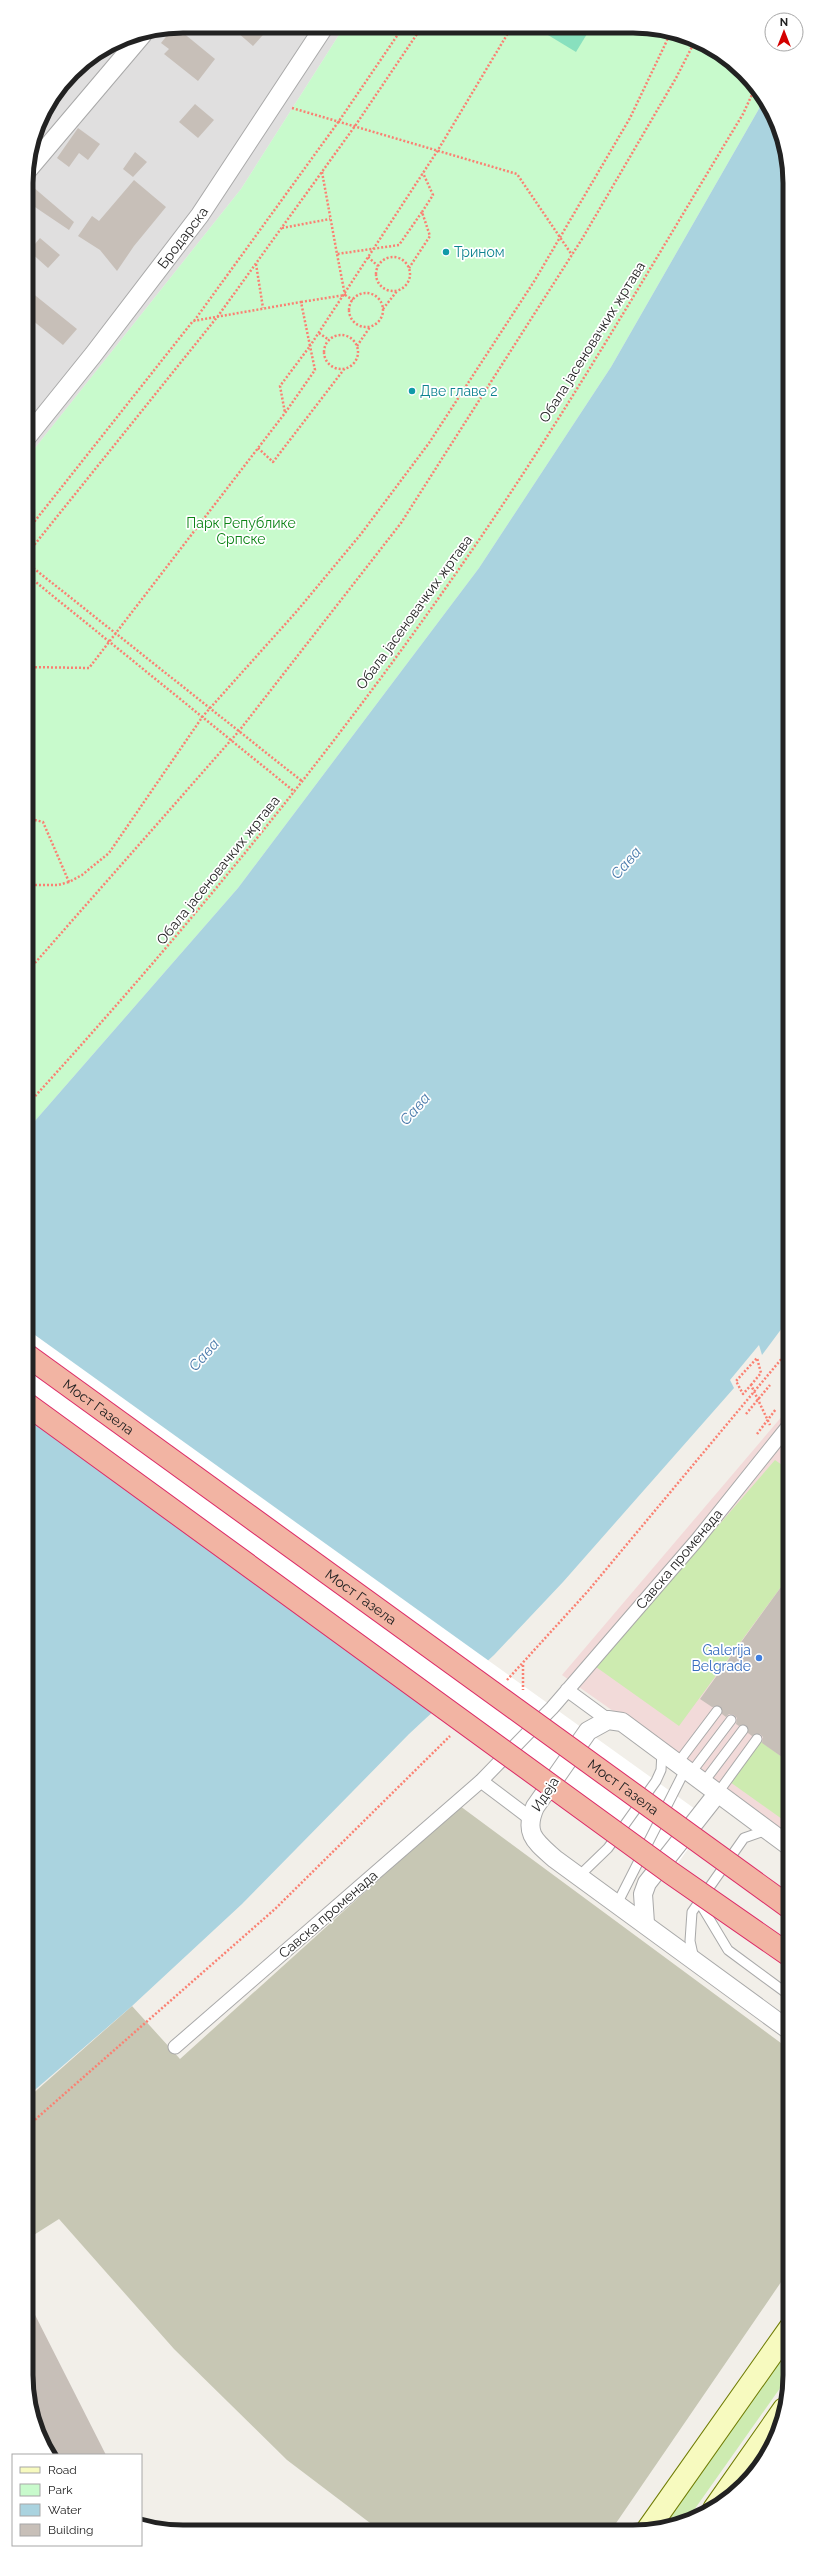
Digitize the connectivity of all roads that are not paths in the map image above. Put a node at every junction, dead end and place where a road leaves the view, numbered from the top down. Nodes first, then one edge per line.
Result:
1 (320, 33) edge
2 (138, 40) edge
3 (34, 163) edge
4 (33, 430) edge
5 (33, 1360) edge
6 (33, 1409) edge
7 (783, 1431) edge
8 (567, 1690) junction
9 (717, 1711) dead end
10 (608, 1720) junction
11 (731, 1720) dead end
12 (743, 1730) dead end
13 (757, 1739) dead end
14 (662, 1752) junction
15 (694, 1777) junction
16 (481, 1781) junction
17 (530, 1818) junction
18 (767, 1830) junction
19 (783, 1842) edge
20 (730, 1855) junction
21 (579, 1876) junction
22 (783, 1892) edge
23 (698, 1900) junction
24 (783, 1902) edge
25 (617, 1904) junction
26 (645, 1923) junction
27 (783, 1951) edge
28 (695, 1960) junction
29 (783, 1991) edge
30 (783, 2026) edge
31 (175, 2047) dead end
32 (783, 2338) edge
33 (776, 2421) edge
34 (725, 2493) edge
35 (651, 2524) edge

1 - 4 street, Бродарска
2 - 3 street
5 - 24 highway, Мост Газела, bridge
6 - 27 highway, bridge
7 - 8 street, Савска променада
8 - 10 street
8 - 16 street, Савска променада
9 - 15 lane
10 - 14 street
10 - 17 street, Идеја
11 - 15 lane
12 - 15 lane
13 - 15 lane
14 - 15 street
14 - 21 lane
15 - 18 street
15 - 25 lane
15 - 26 street
16 - 17 street
16 - 31 street, Савска променада
17 - 21 street, Идеја
18 - 19 street
18 - 20 lane
20 - 22 lane
20 - 23 lane
21 - 25 street, Идеја
23 - 28 lane
23 - 29 lane
25 - 26 street, Идеја
26 - 28 street, Идеја
28 - 30 street, Идеја
32 - 35 main road
33 - 34 main road

